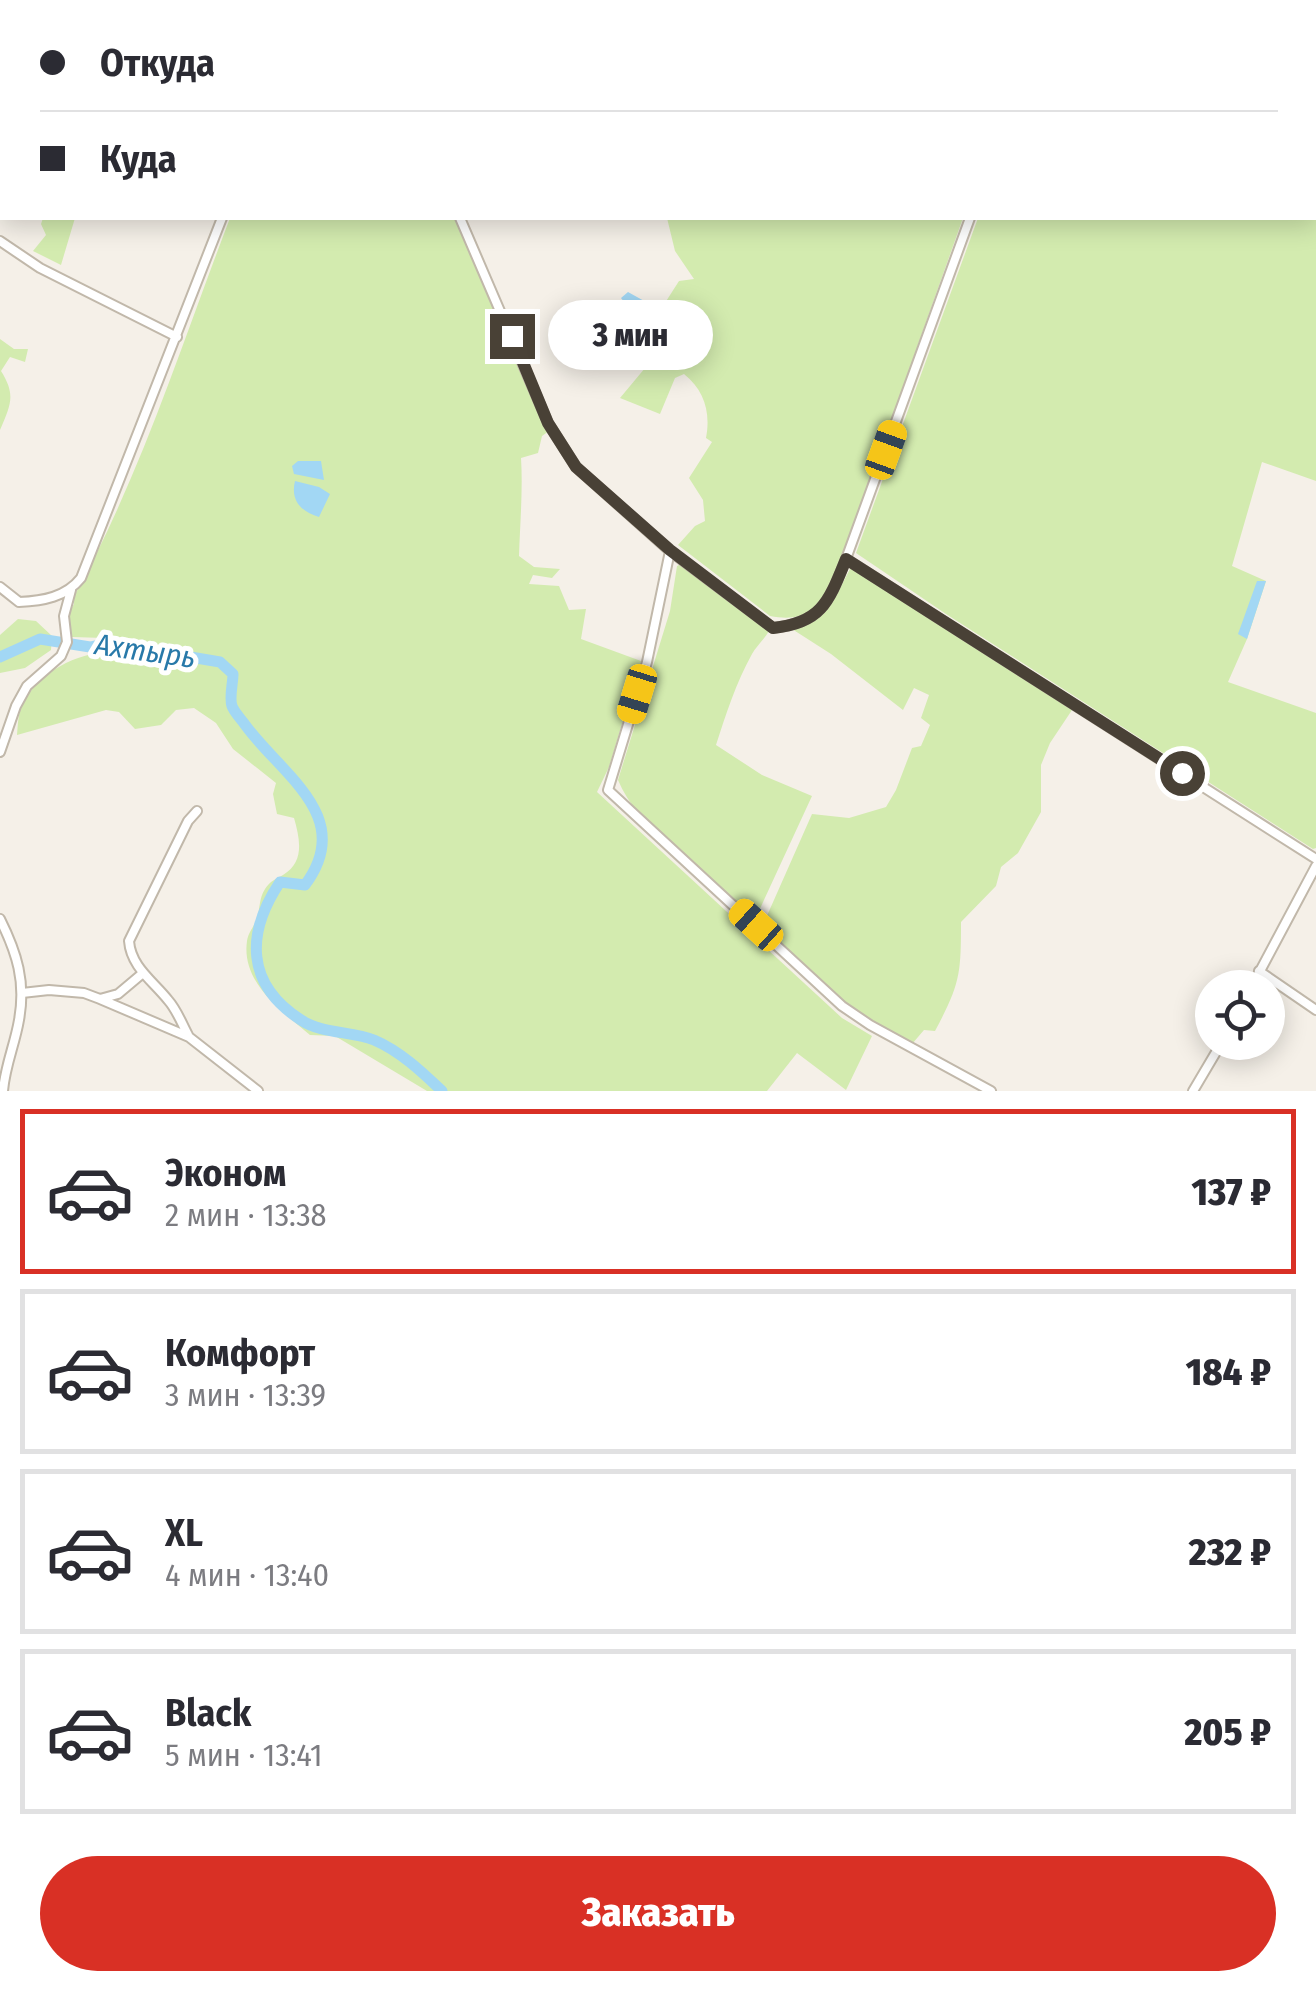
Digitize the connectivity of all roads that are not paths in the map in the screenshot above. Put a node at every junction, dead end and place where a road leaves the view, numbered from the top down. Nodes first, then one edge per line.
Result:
1 (221, 220) edge
2 (461, 220) edge
3 (969, 220) edge
4 (0, 241) edge
5 (177, 337) junction
6 (670, 550) junction
7 (846, 559) junction
8 (3, 590) edge
9 (71, 590) junction
10 (0, 752) edge
11 (197, 811) dead end
12 (1316, 859) edge
13 (1316, 866) edge
14 (0, 920) edge
15 (1258, 970) edge
16 (143, 973) junction
17 (1285, 989) edge
18 (22, 994) junction
19 (100, 999) junction
20 (1316, 1010) edge
21 (189, 1037) junction
22 (1211, 1060) edge
23 (3, 1091) edge
24 (258, 1091) edge
25 (990, 1091) edge
26 (1193, 1091) edge

1 - 5 street
2 - 6 street
3 - 7 street
4 - 5 street
5 - 9 street
6 - 7 street
6 - 25 street
7 - 12 street
8 - 9 street
9 - 10 street
11 - 16 street
13 - 15 street
14 - 18 street
16 - 19 street
16 - 21 street
17 - 20 street
18 - 19 street
18 - 23 street
19 - 21 street
21 - 24 street
22 - 26 street

